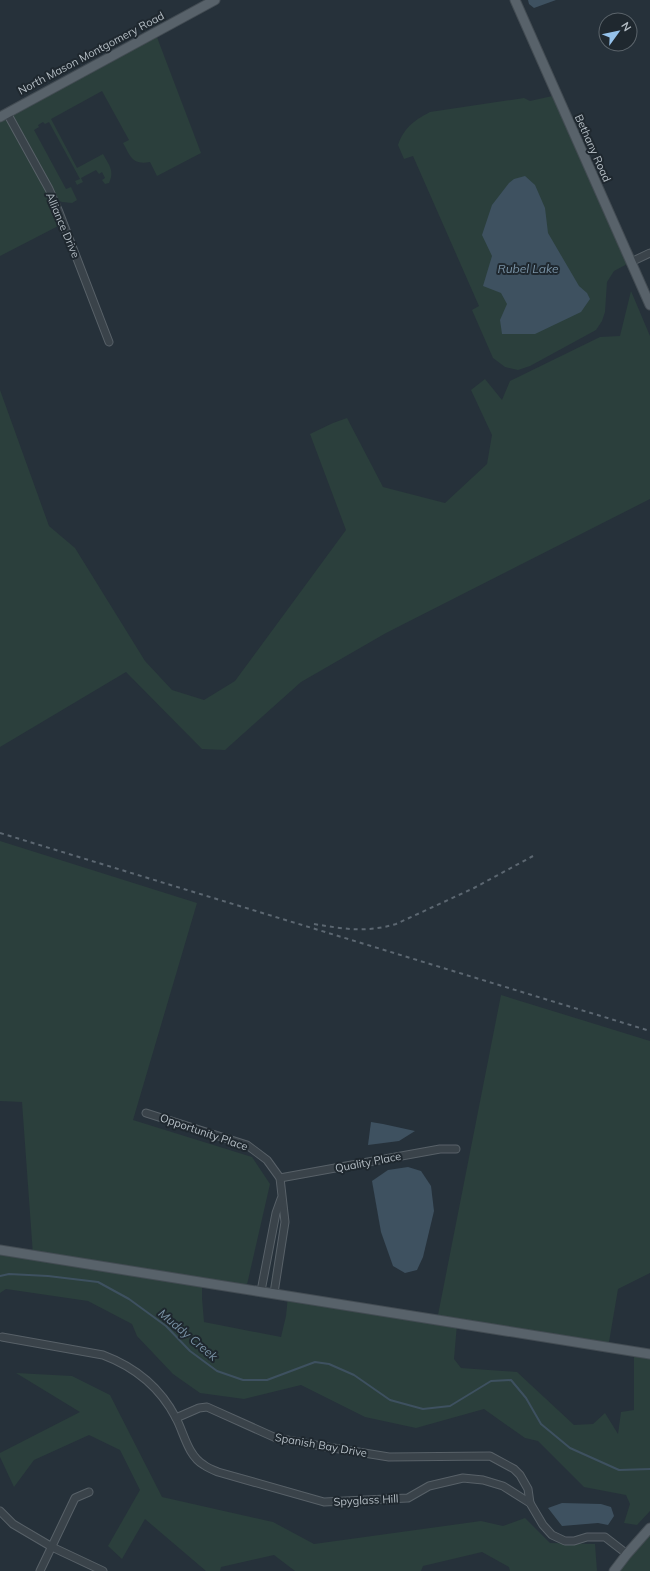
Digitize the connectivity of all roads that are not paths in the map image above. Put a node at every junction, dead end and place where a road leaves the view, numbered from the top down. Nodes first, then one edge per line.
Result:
1 (215, 0) edge
2 (515, 0) edge
3 (4, 115) edge
4 (650, 253) edge
5 (631, 262) junction
6 (650, 305) edge
7 (109, 342) dead end
8 (146, 1113) dead end
9 (456, 1149) dead end
10 (280, 1178) junction
11 (282, 1195) junction
12 (0, 1250) edge
13 (260, 1291) junction
14 (274, 1293) junction
15 (2, 1337) dead end
16 (650, 1354) edge
17 (176, 1418) junction
18 (89, 1492) dead end
19 (530, 1503) junction
20 (0, 1511) edge
21 (650, 1528) edge
22 (52, 1547) junction
23 (627, 1554) junction
24 (40, 1571) edge
25 (103, 1571) edge
26 (614, 1571) edge

1 - 3 main road, North Mason Montgomery Road
2 - 5 main road, Bethany Road
3 - 7 street, Alliance Drive
4 - 5 street
5 - 6 main road, Bethany Road
8 - 10 street, Opportunity Place
9 - 10 street, Quality Place
10 - 11 street, Opportunity Place
11 - 13 street, Opportunity Place
11 - 14 street, Opportunity Place
12 - 13 main road
13 - 14 main road
14 - 16 main road
15 - 17 street
17 - 19 street, Spanish Bay Drive
17 - 19 street, Spyglass Hill
18 - 22 street
19 - 23 street, Spyglass Hill
20 - 22 street
21 - 23 main road
22 - 24 street
22 - 25 street
23 - 26 main road

